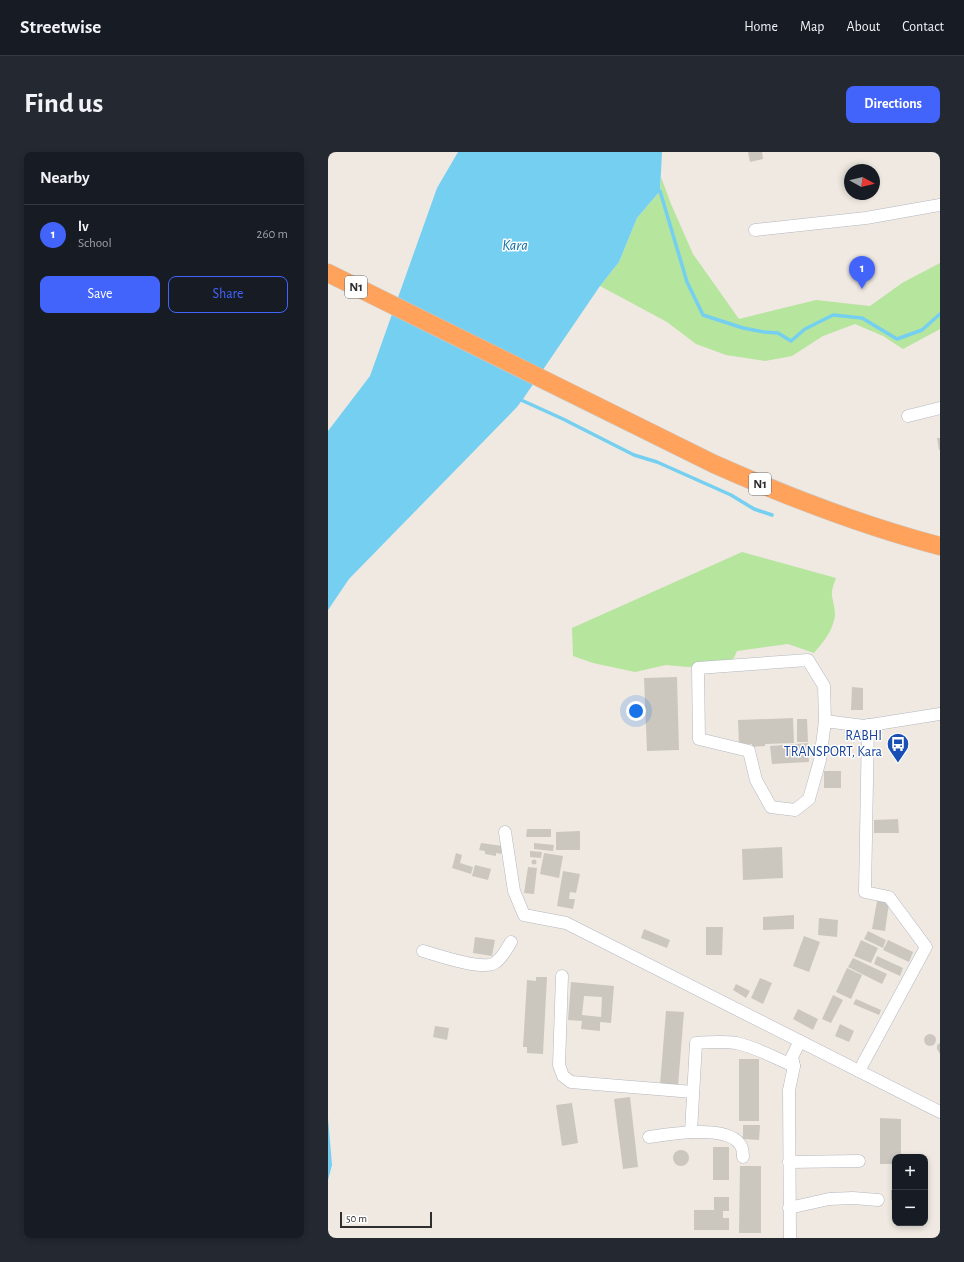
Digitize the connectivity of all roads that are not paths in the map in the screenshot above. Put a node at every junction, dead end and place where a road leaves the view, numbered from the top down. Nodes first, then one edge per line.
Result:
1 (940, 205) edge
2 (755, 230) dead end
3 (328, 273) edge
4 (940, 408) edge
5 (908, 416) dead end
6 (940, 546) edge
7 (940, 714) edge
8 (825, 721) junction
9 (866, 726) junction
10 (505, 832) dead end
11 (511, 942) dead end
12 (423, 951) dead end
13 (562, 976) dead end
14 (800, 1041) junction
15 (794, 1066) junction
16 (859, 1072) junction
17 (693, 1092) junction
18 (940, 1112) edge
19 (691, 1132) junction
20 (649, 1137) dead end
21 (743, 1157) dead end
22 (858, 1161) dead end
23 (789, 1162) junction
24 (878, 1200) dead end
25 (789, 1208) junction
26 (790, 1238) edge

1 - 2 street
3 - 6 highway, N1
4 - 5 street
7 - 9 street
8 - 8 street
8 - 9 street
9 - 16 street
10 - 14 street
11 - 12 street
13 - 17 street
14 - 15 street
14 - 16 street
15 - 17 street
15 - 23 street
16 - 18 street
17 - 19 street
19 - 20 street
19 - 21 street
22 - 23 street
23 - 25 street
24 - 25 street
25 - 26 street

